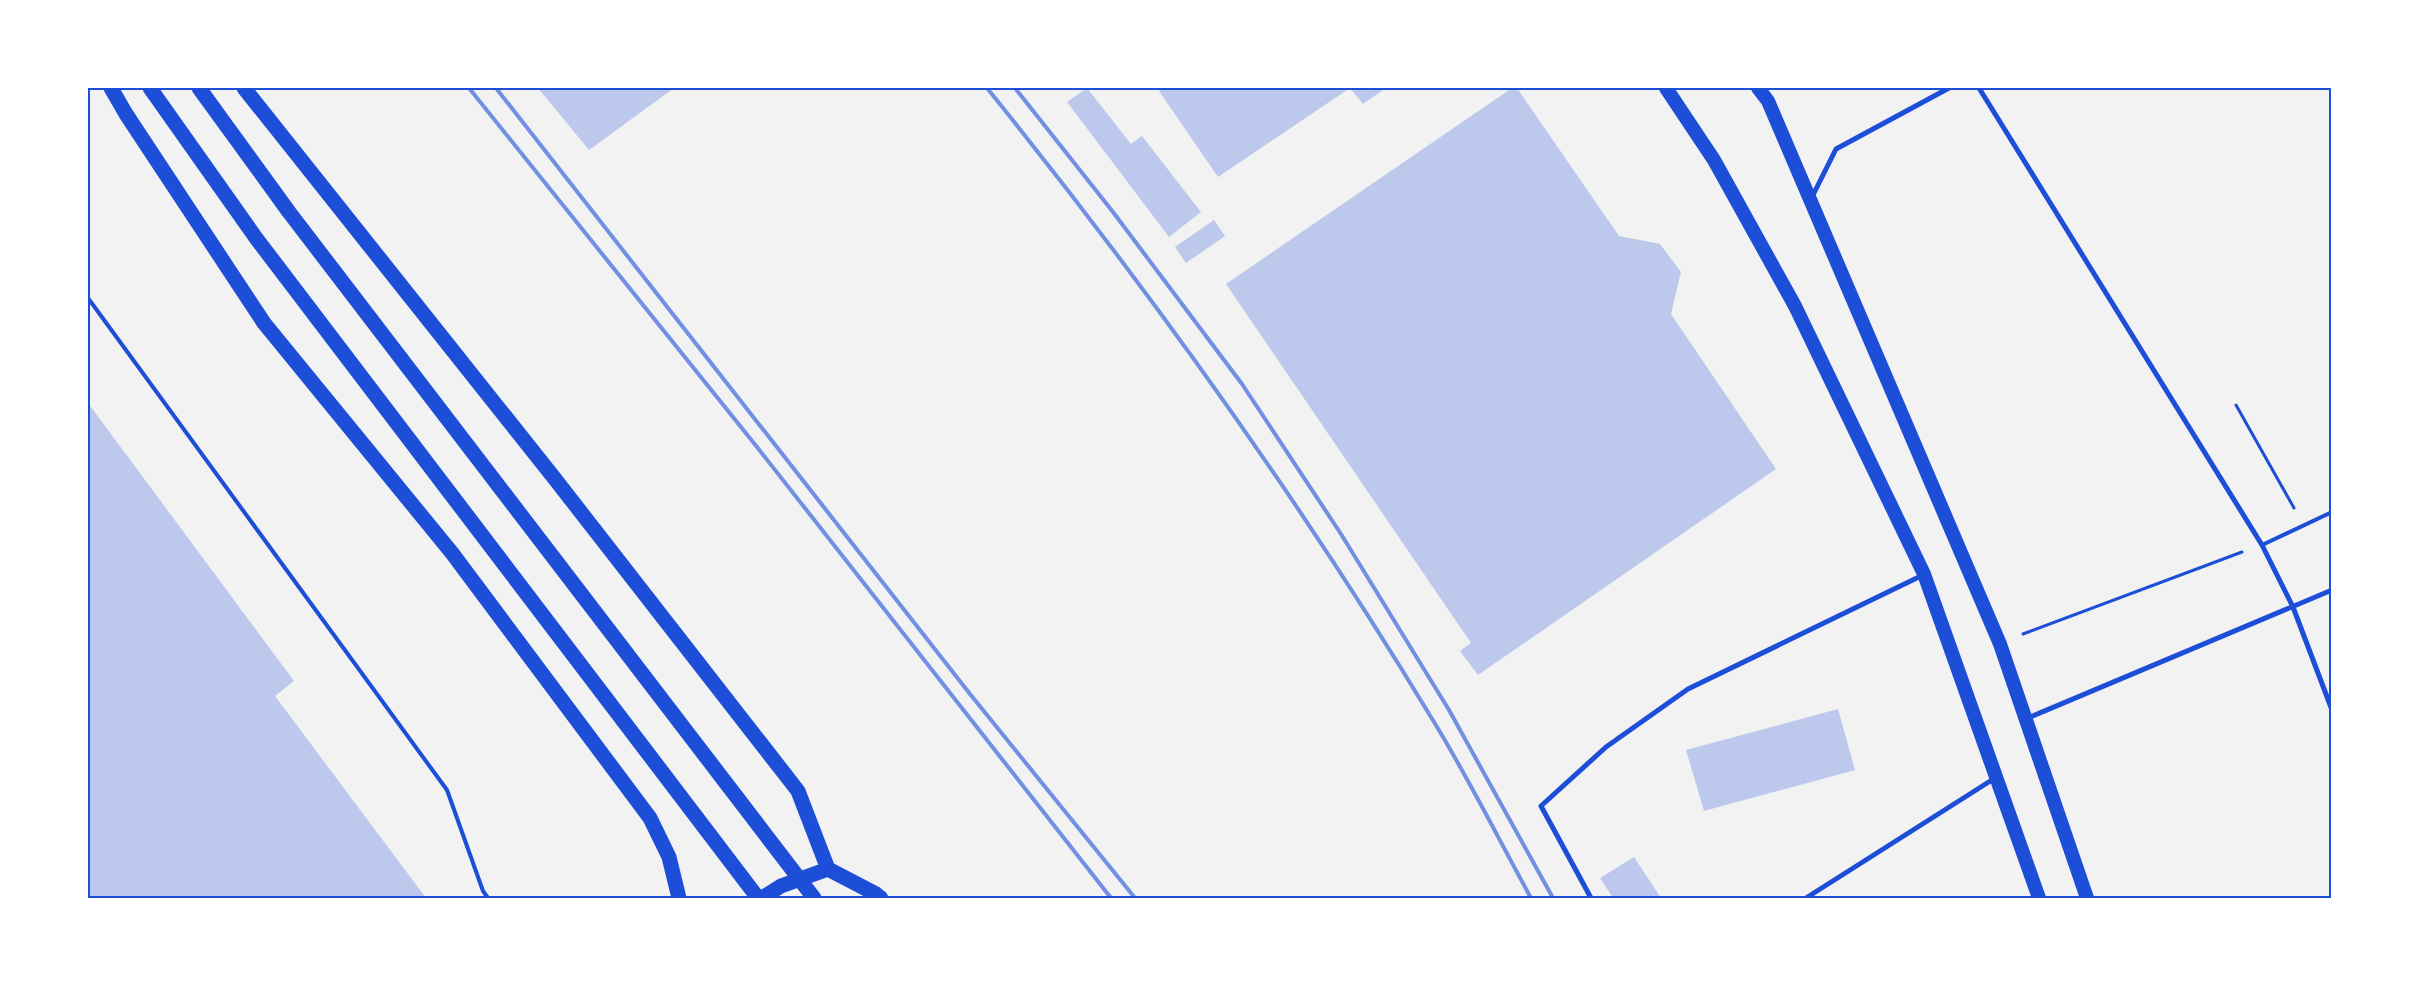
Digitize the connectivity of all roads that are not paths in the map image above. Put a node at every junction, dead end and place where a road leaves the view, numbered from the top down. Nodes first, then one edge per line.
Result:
1 (111, 88) edge
2 (150, 88) edge
3 (199, 88) edge
4 (244, 88) edge
5 (1666, 88) edge
6 (1758, 88) edge
7 (1949, 88) edge
8 (1980, 88) edge
9 (1766, 94) edge
10 (1809, 202) junction
11 (88, 298) edge
12 (2332, 512) edge
13 (2262, 545) junction
14 (1924, 574) junction
15 (2332, 590) edge
16 (2292, 607) junction
17 (2332, 710) edge
18 (2025, 719) junction
19 (1997, 776) junction
20 (828, 869) junction
21 (488, 898) edge
22 (679, 898) edge
23 (758, 898) edge
24 (762, 898) edge
25 (809, 898) edge
26 (814, 898) edge
27 (881, 898) edge
28 (1591, 898) edge
29 (1806, 898) edge
30 (2039, 898) edge
31 (2088, 898) edge

1 - 22 highway
2 - 23 highway
3 - 26 highway
4 - 20 highway
5 - 14 highway
6 - 9 highway
7 - 10 street
8 - 13 street
9 - 10 highway
10 - 18 highway
11 - 21 lane
12 - 13 lane
13 - 16 street
14 - 19 highway
14 - 28 street
15 - 16 street
16 - 17 street
16 - 18 street
18 - 31 highway
19 - 29 street
19 - 30 highway
20 - 24 highway
20 - 25 highway
20 - 27 highway

